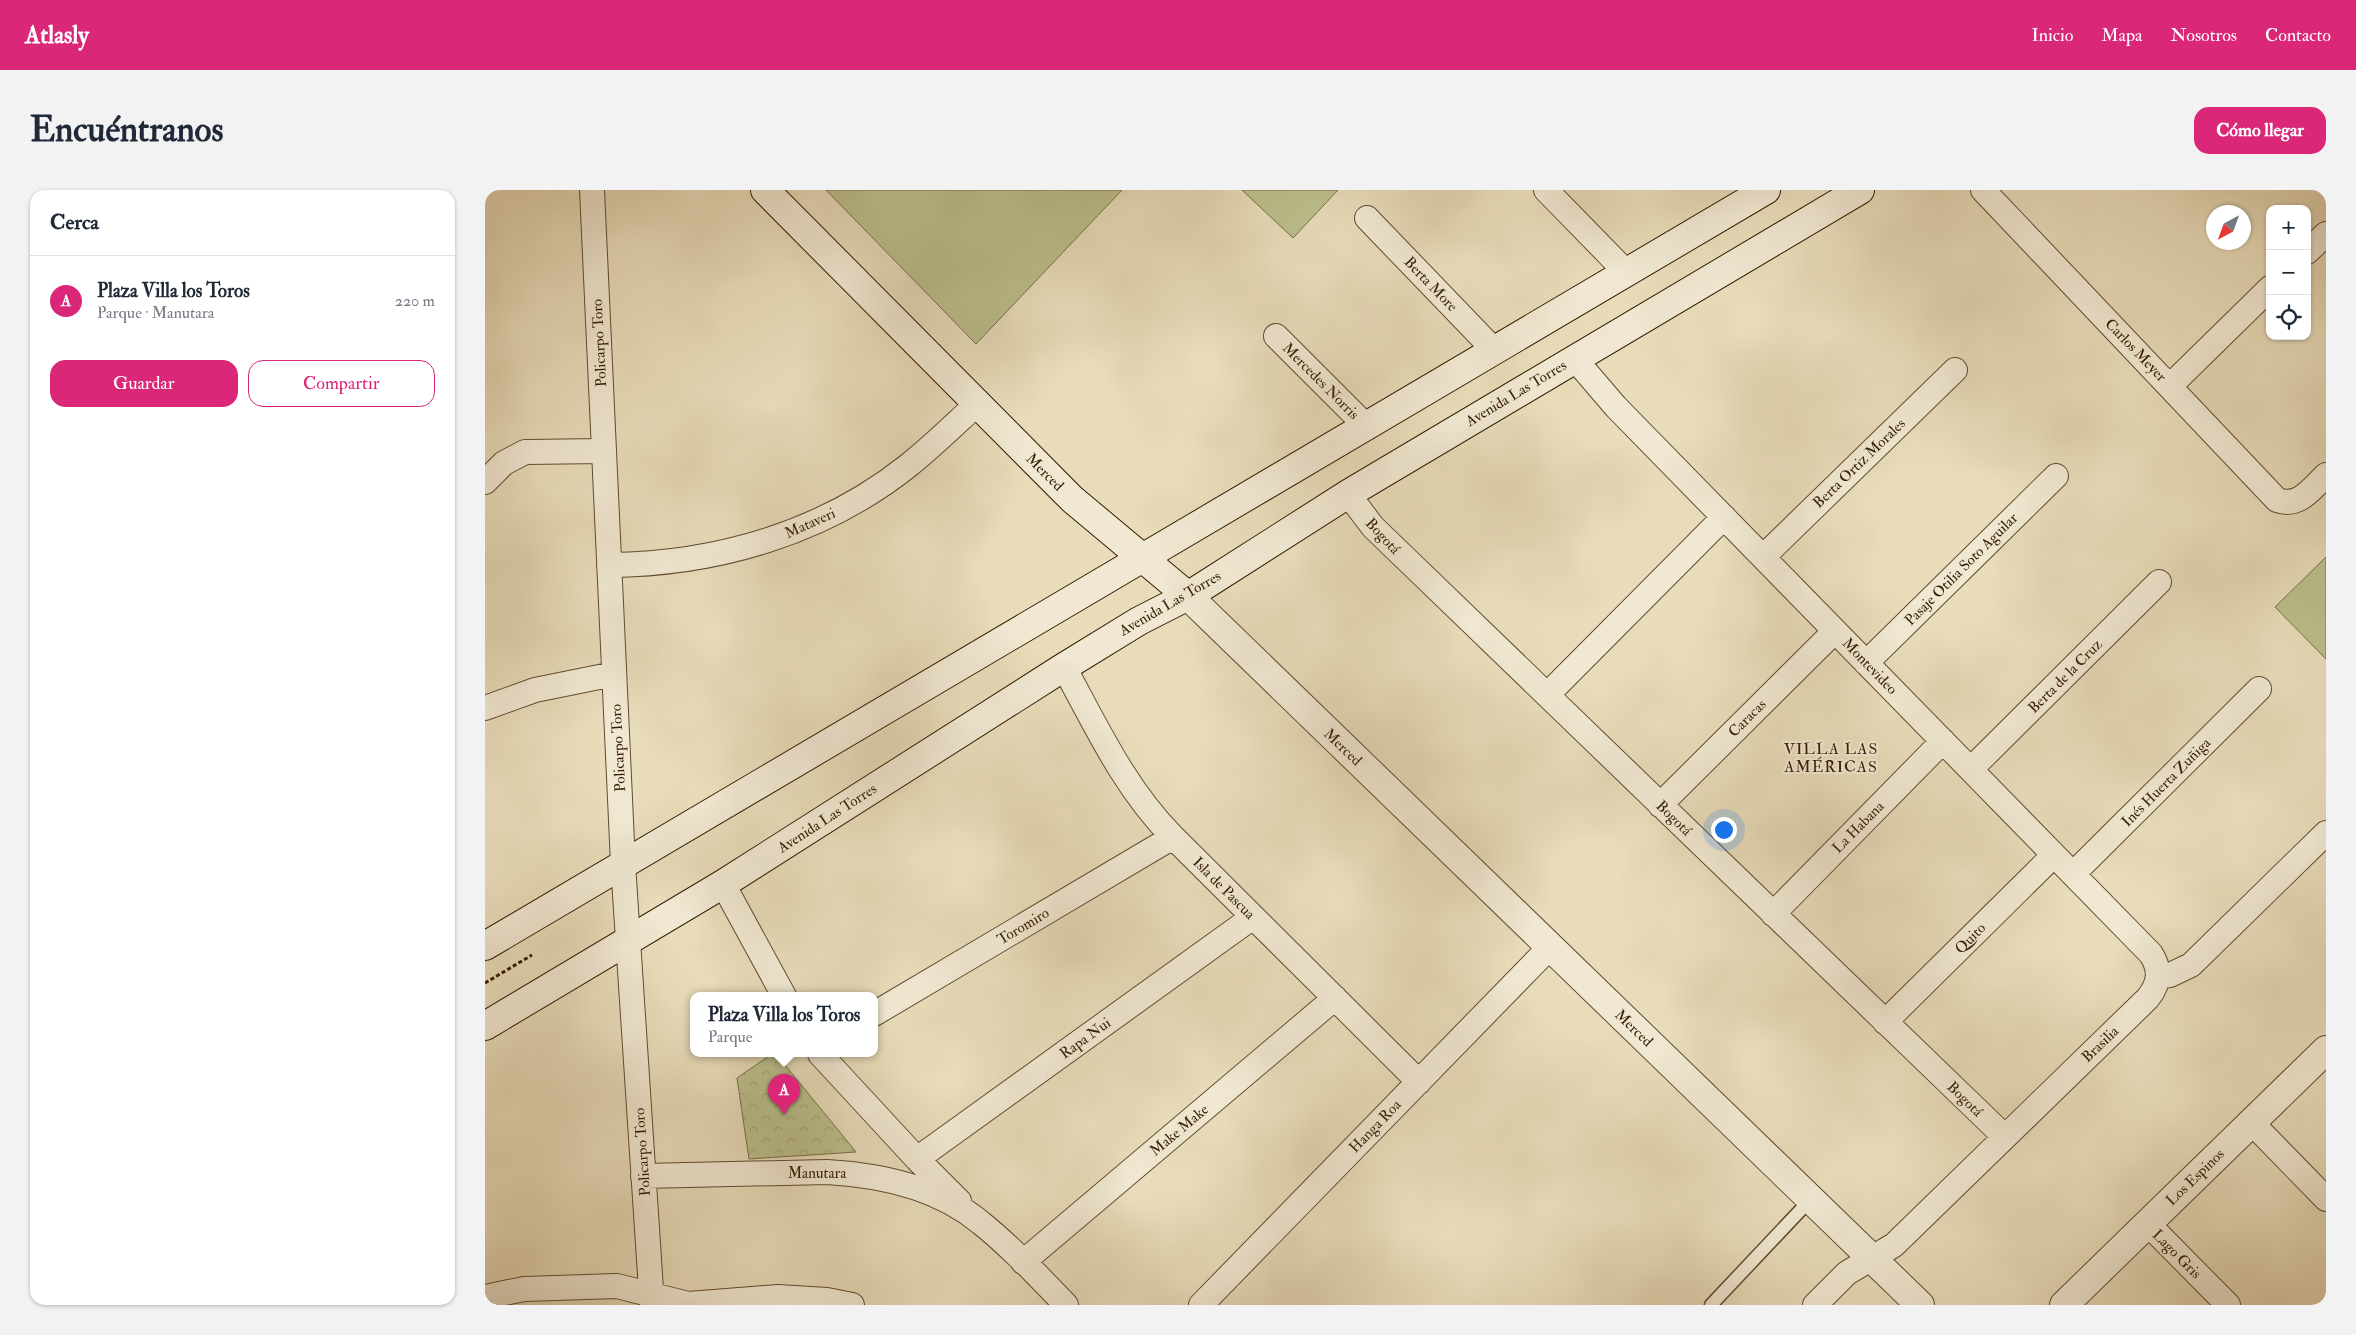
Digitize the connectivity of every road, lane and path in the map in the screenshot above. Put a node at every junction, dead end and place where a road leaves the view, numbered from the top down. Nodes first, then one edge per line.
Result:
1 (592, 190) edge
2 (765, 190) edge
3 (1546, 190) edge
4 (1860, 190) edge
5 (1983, 190) edge
6 (1760, 191) edge
7 (1367, 218) dead end
8 (2326, 234) edge
9 (2309, 250) edge
10 (1627, 273) junction
11 (2266, 292) edge
12 (1276, 336) dead end
13 (1494, 350) junction
14 (1574, 358) junction
15 (1955, 370) dead end
16 (2170, 386) junction
17 (977, 404) junction
18 (1366, 426) junction
19 (604, 451) junction
20 (2326, 475) edge
21 (2055, 476) dead end
22 (485, 482) edge
23 (1348, 494) junction
24 (1724, 517) junction
25 (1763, 557) junction
26 (1142, 558) junction
27 (609, 565) junction
28 (2159, 582) dead end
29 (1188, 596) junction
30 (1835, 631) junction
31 (1866, 662) junction
32 (1063, 667) junction
33 (614, 674) junction
34 (2259, 689) dead end
35 (1547, 695) junction
36 (485, 708) edge
37 (1943, 741) junction
38 (1971, 769) junction
39 (1660, 805) junction
40 (2326, 833) edge
41 (1173, 838) junction
42 (2054, 855) junction
43 (623, 864) junction
44 (2073, 874) junction
45 (723, 884) junction
46 (1773, 914) junction
47 (1253, 917) junction
48 (628, 940) junction
49 (485, 946) edge
50 (1550, 947) junction
51 (2159, 976) junction
52 (781, 992) edge
53 (1335, 998) junction
54 (878, 1012) edge
55 (1885, 1022) junction
56 (485, 1026) edge
57 (2326, 1050) edge
58 (824, 1057) edge
59 (1419, 1082) junction
60 (2251, 1122) junction
61 (2005, 1137) junction
62 (917, 1159) junction
63 (643, 1176) junction
64 (1811, 1199) junction
65 (2326, 1199) edge
66 (980, 1222) junction
67 (2148, 1224) junction
68 (1872, 1258) junction
69 (1023, 1262) junction
70 (485, 1298) edge
71 (651, 1300) edge
72 (852, 1305) edge
73 (1066, 1305) edge
74 (1201, 1305) edge
75 (1711, 1305) edge
76 (1815, 1305) edge
77 (1920, 1305) edge
78 (2064, 1305) edge
79 (2228, 1305) edge

1 - 19 street, Policarpo Toro
2 - 17 main road, Merced
3 - 10 street
4 - 14 main road, Avenida Las Torres
5 - 16 street, Carlos Meyer
6 - 10 main road
7 - 13 street, Berta More
8 - 9 street
10 - 13 main road
11 - 16 street
12 - 18 street, Mercedes Norris
13 - 18 main road
14 - 23 main road, Avenida Las Torres
14 - 24 street, Montevideo
15 - 25 street, Berta Ortiz Morales
16 - 20 street, Carlos Meyer
17 - 26 main road, Merced
17 - 27 street, Mataveri
18 - 26 main road
19 - 22 street
19 - 27 street, Policarpo Toro
21 - 31 street, Pasaje Otilia Soto Aguilar
23 - 29 main road, Avenida Las Torres
23 - 35 street, Bogotá
24 - 25 street, Montevideo
24 - 35 street
25 - 30 street, Montevideo
26 - 29 main road, Merced
26 - 43 main road
27 - 33 street, Policarpo Toro
28 - 38 street, Berta de la Cruz
29 - 32 main road, Avenida Las Torres
29 - 50 main road, Merced
30 - 31 street, Montevideo
30 - 39 street, Caracas
31 - 37 street, Montevideo
32 - 41 street, Isla de Pascua
32 - 45 main road, Avenida Las Torres
33 - 36 street
33 - 43 street, Policarpo Toro
34 - 44 street, Inés Huerta Zuñiga
35 - 39 street, Bogotá
37 - 38 street, Montevideo
37 - 46 street, La Habana
38 - 42 street, Montevideo
39 - 46 street, Bogotá
40 - 51 street
41 - 47 street, Isla de Pascua
41 - 54 street, Toromiro
42 - 44 street, Montevideo
42 - 55 street, Quito
43 - 48 street, Policarpo Toro
43 - 49 main road
44 - 51 street, Montevideo
45 - 48 main road, Avenida Las Torres
45 - 52 street
46 - 55 street, Bogotá
47 - 53 street, Isla de Pascua
47 - 62 street, Rapa Nui
48 - 56 main road, Avenida Las Torres
48 - 63 street, Policarpo Toro
50 - 59 street, Hanga Roa
50 - 64 main road, Merced
51 - 61 street, Brasilia
53 - 59 street, Isla de Pascua
53 - 69 street, Make Make
55 - 61 street, Bogotá
57 - 60 main road, Los Espinos
58 - 62 street, Manutara
59 - 74 street, Hanga Roa
60 - 65 street
60 - 67 main road, Los Espinos
61 - 68 street, Brasilia
62 - 66 street, Manutara
63 - 66 street, Manutara
63 - 71 street, Policarpo Toro
64 - 68 main road, Merced
64 - 75 lane
66 - 69 street, Manutara
67 - 78 main road, Los Espinos
67 - 79 street, Lago Gris
68 - 76 street, Brasilia
68 - 77 main road, Merced
69 - 73 street, Manutara
70 - 71 street
71 - 72 street

